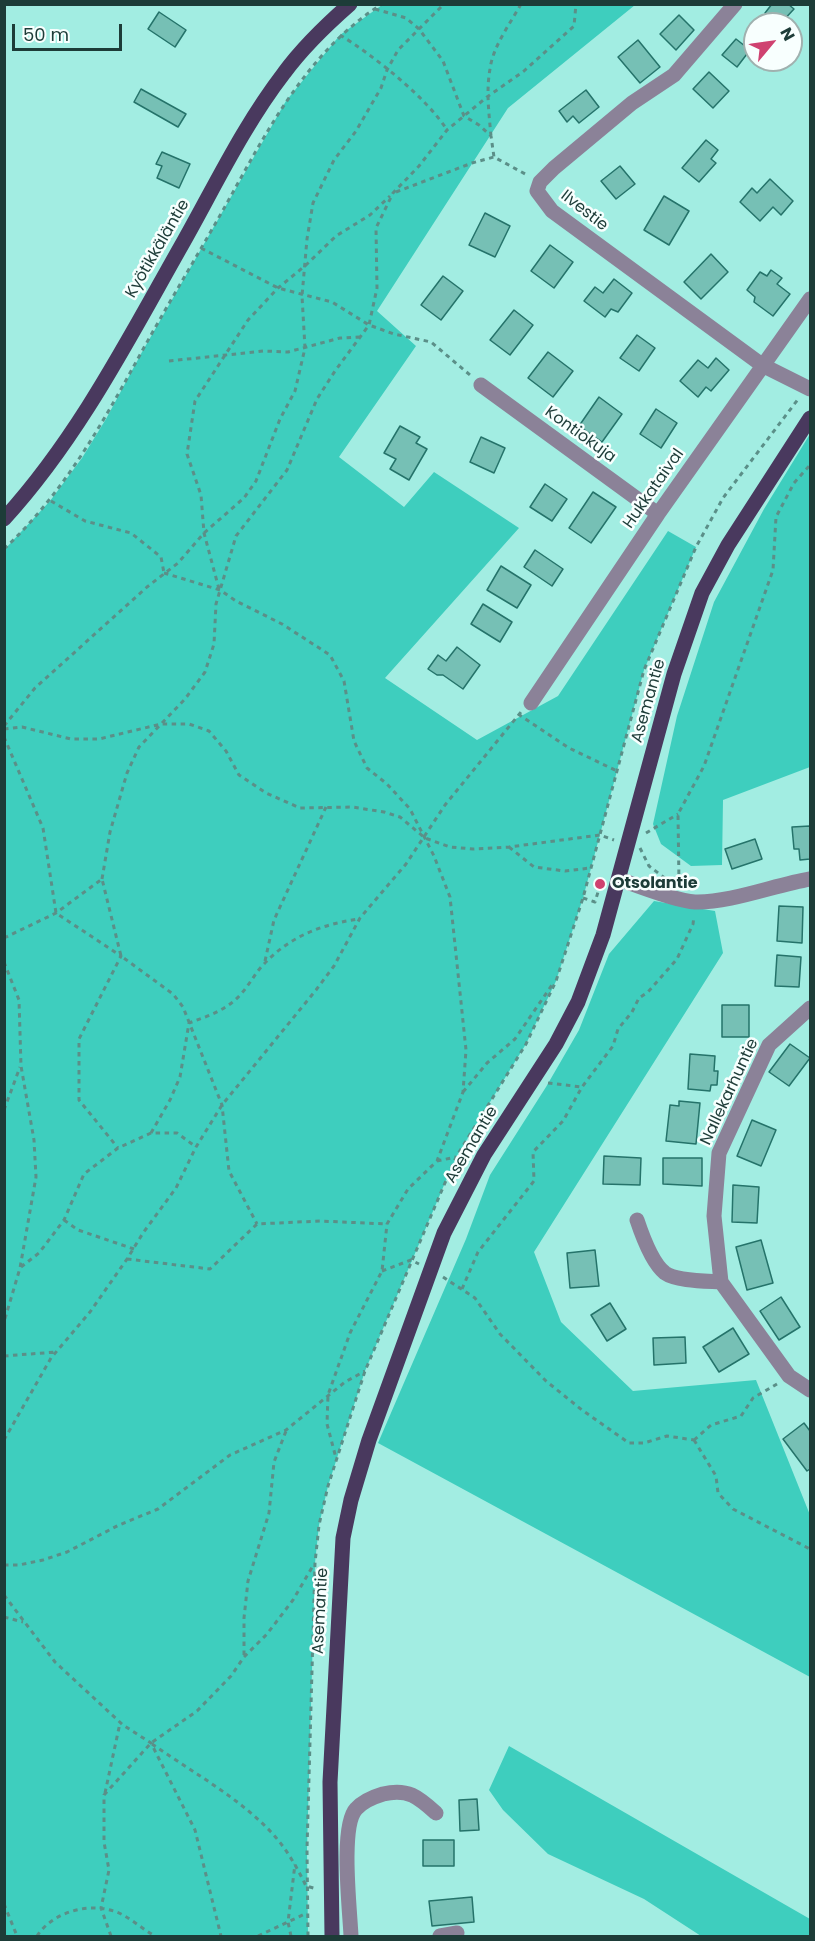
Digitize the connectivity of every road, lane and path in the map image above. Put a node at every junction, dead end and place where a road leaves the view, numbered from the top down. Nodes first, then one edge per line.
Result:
1 (350, 4) edge
2 (382, 4) edge
3 (444, 4) edge
4 (521, 4) edge
5 (576, 4) edge
6 (735, 4) edge
7 (375, 9) junction
8 (419, 29) junction
9 (340, 35) junction
10 (387, 70) junction
11 (487, 97) junction
12 (464, 116) junction
13 (447, 130) junction
14 (490, 136) junction
15 (494, 158) junction
16 (540, 182) junction
17 (393, 194) junction
18 (201, 248) junction
19 (306, 265) junction
20 (278, 288) junction
21 (302, 296) junction
22 (810, 299) edge
23 (369, 325) junction
24 (359, 337) junction
25 (305, 348) junction
26 (225, 356) junction
27 (169, 361) dead end
28 (762, 365) junction
29 (481, 384) joint
30 (810, 389) edge
31 (810, 418) edge
32 (810, 465) edge
33 (50, 501) junction
34 (658, 514) junction
35 (4, 519) edge
36 (204, 533) junction
37 (4, 549) edge
38 (164, 573) junction
39 (220, 590) junction
40 (531, 703) joint
41 (518, 714) junction
42 (161, 723) junction
43 (4, 728) edge
44 (4, 737) edge
45 (617, 771) dead end
46 (326, 807) junction
47 (678, 814) junction
48 (425, 838) junction
49 (629, 839) junction
50 (509, 847) junction
51 (590, 868) dead end
52 (102, 879) junction
53 (619, 879) junction
54 (810, 879) edge
55 (679, 884) junction
56 (686, 886) dead end
57 (583, 898) dead end
58 (595, 902) dead end
59 (695, 902) junction
60 (56, 913) junction
61 (360, 918) junction
62 (4, 938) edge
63 (121, 956) junction
64 (4, 962) edge
65 (265, 963) junction
66 (556, 981) dead end
67 (810, 1008) edge
68 (189, 1023) junction
69 (21, 1066) junction
70 (534, 1079) junction
71 (582, 1087) junction
72 (463, 1092) junction
73 (222, 1105) junction
74 (4, 1110) edge
75 (151, 1133) junction
76 (118, 1148) junction
77 (196, 1148) junction
78 (456, 1157) dead end
79 (437, 1161) junction
80 (64, 1220) junction
81 (637, 1220) dead end
82 (257, 1224) junction
83 (387, 1224) junction
84 (134, 1249) junction
85 (127, 1259) junction
86 (411, 1260) dead end
87 (20, 1268) junction
88 (382, 1271) junction
89 (443, 1276) dead end
90 (721, 1282) junction
91 (462, 1289) junction
92 (4, 1322) edge
93 (56, 1352) junction
94 (4, 1356) edge
95 (365, 1371) dead end
96 (789, 1376) junction
97 (810, 1390) edge
98 (328, 1395) junction
99 (286, 1430) junction
100 (4, 1440) edge
101 (694, 1440) junction
102 (336, 1460) dead end
103 (810, 1549) edge
104 (315, 1563) dead end
105 (4, 1565) edge
106 (4, 1595) edge
107 (4, 1617) edge
108 (25, 1623) junction
109 (244, 1657) junction
110 (120, 1722) junction
111 (151, 1743) junction
112 (104, 1795) junction
113 (436, 1813) dead end
114 (295, 1864) junction
115 (306, 1886) dead end
116 (4, 1904) edge
117 (101, 1908) junction
118 (307, 1913) dead end
119 (288, 1922) junction
120 (457, 1933) dead end
121 (17, 1936) edge
122 (37, 1936) edge
123 (111, 1936) edge
124 (155, 1936) edge
125 (221, 1936) edge
126 (258, 1936) edge
127 (291, 1936) edge
128 (332, 1936) edge
129 (351, 1936) edge
130 (440, 1936) edge

1 - 35 main road, Kyötikkäläntie
2 - 7 path
3 - 8 path
4 - 11 path
5 - 11 path
6 - 16 street, Ilvestie
7 - 8 path
7 - 9 path
8 - 10 path
8 - 12 path
9 - 10 path
9 - 18 path
10 - 13 path
10 - 19 path
11 - 12 path
11 - 14 path
12 - 13 path
12 - 14 path
13 - 17 path
14 - 15 path
15 - 16 path
15 - 17 path
16 - 28 street, Ilvestie
17 - 19 path
17 - 23 path
18 - 20 path
18 - 33 path
19 - 20 path
19 - 21 path
20 - 21 path
20 - 26 path
21 - 23 path
21 - 25 path
22 - 28 street, Hukkataival
23 - 24 path
23 - 29 path
24 - 25 path
24 - 39 path
25 - 26 path
25 - 36 path
26 - 27 path
26 - 36 path
28 - 30 street, Ilvestie
28 - 34 street, Hukkataival
29 - 34 street, Kontiokuja
31 - 49 main road, Asemantie
32 - 47 path
33 - 37 path
33 - 38 path
34 - 40 street, Hukkataival
36 - 38 path
36 - 39 path
38 - 39 path
38 - 43 path
39 - 42 path
39 - 48 path
40 - 41 path
41 - 45 path
41 - 48 path
42 - 43 path
42 - 46 path
42 - 52 path
44 - 60 path
46 - 48 path
46 - 65 path
47 - 49 path
47 - 55 path
48 - 50 path
48 - 61 path
48 - 72 path
49 - 50 path
49 - 53 main road, Asemantie
49 - 55 path
50 - 51 path
52 - 60 path
52 - 63 path
53 - 59 street
53 - 70 main road, Asemantie
54 - 59 street
55 - 56 path
57 - 58 path
59 - 71 path
60 - 62 path
60 - 63 path
61 - 65 path
61 - 73 path
63 - 68 path
63 - 76 path
64 - 69 path
65 - 68 path
66 - 72 path
67 - 90 street, Nallekarhuntie
68 - 73 path
68 - 75 path
69 - 74 path
69 - 87 path
70 - 71 path
70 - 128 main road, Asemantie
71 - 91 path
72 - 79 path
73 - 77 path
73 - 82 path
75 - 76 path
75 - 77 path
76 - 80 path
77 - 84 path
78 - 79 path
79 - 83 path
80 - 84 path
80 - 87 path
81 - 90 street
82 - 83 path
82 - 85 path
83 - 88 path
84 - 85 path
85 - 93 path
86 - 88 path
87 - 92 path
88 - 98 path
89 - 91 path
90 - 96 street, Nallekarhuntie
91 - 101 path
93 - 94 path
93 - 100 path
95 - 98 path
96 - 97 street, Nallekarhuntie
96 - 101 path
98 - 99 path
98 - 102 path
99 - 105 path
99 - 109 path
101 - 103 path
104 - 109 path
106 - 108 path
107 - 108 path
108 - 110 path
109 - 111 path
110 - 111 path
110 - 112 path
111 - 112 path
111 - 114 path
111 - 125 path
112 - 117 path
113 - 129 street
114 - 115 path
114 - 119 path
116 - 121 path
117 - 122 path
117 - 123 path
117 - 124 path
118 - 119 path
119 - 126 path
119 - 127 path
120 - 130 street

